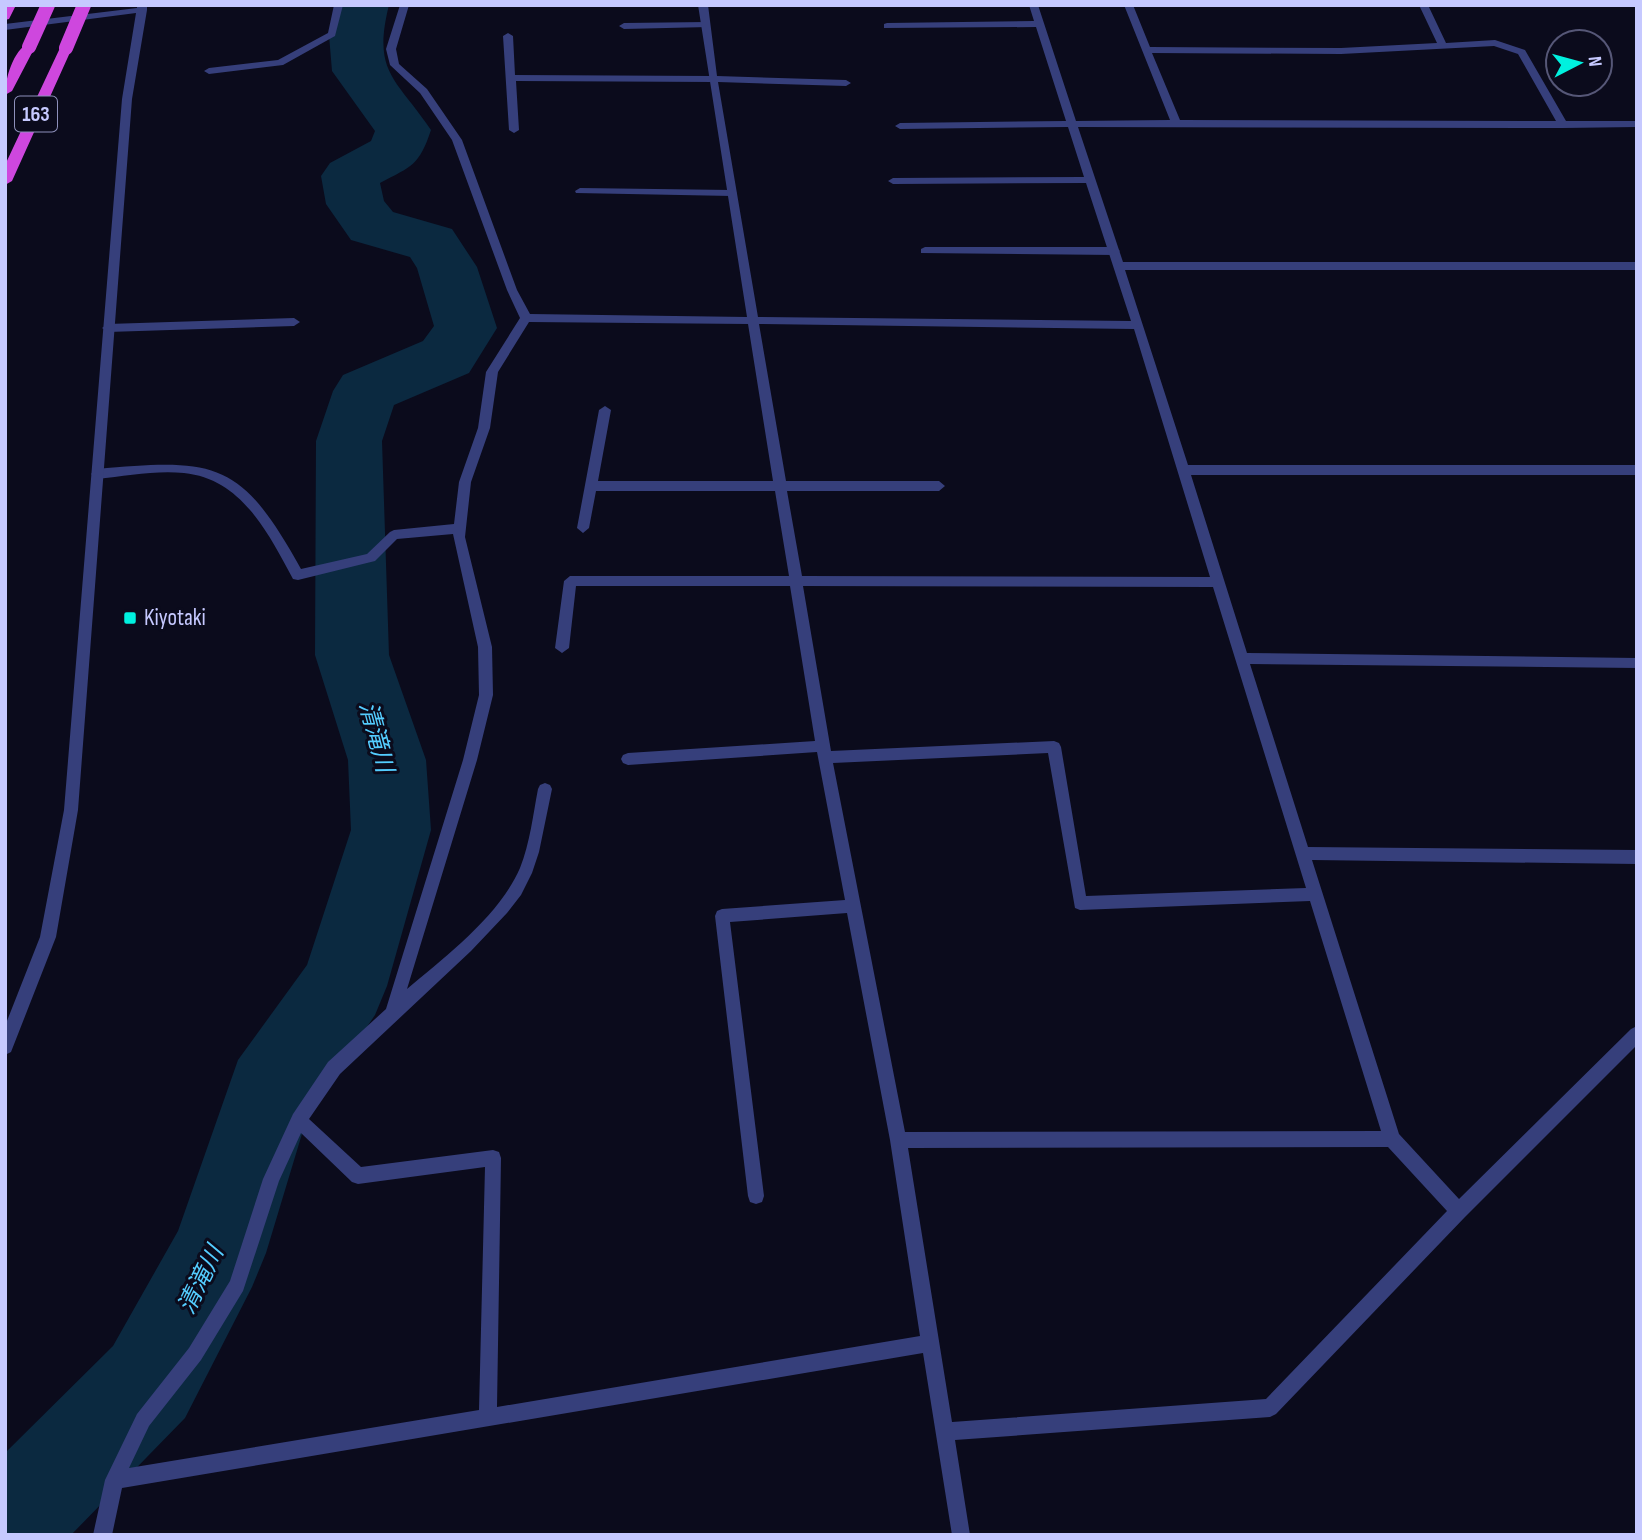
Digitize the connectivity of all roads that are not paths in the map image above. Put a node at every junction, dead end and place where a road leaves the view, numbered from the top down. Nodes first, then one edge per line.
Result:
1 (10, 5) edge
2 (48, 5) edge
3 (84, 5) edge
4 (339, 5) edge
5 (405, 5) edge
6 (703, 5) edge
7 (1033, 5) edge
8 (1128, 5) edge
9 (1423, 5) edge
10 (142, 8) edge
11 (5, 16) edge
12 (1039, 24) junction
13 (706, 25) junction
14 (624, 26) dead end
15 (887, 26) dead end
16 (5, 27) edge
17 (508, 36) dead end
18 (1443, 46) junction
19 (1146, 50) junction
20 (209, 71) dead end
21 (510, 78) junction
22 (713, 79) junction
23 (846, 83) dead end
24 (5, 91) edge
25 (1072, 123) junction
26 (1176, 123) junction
27 (1637, 124) edge
28 (1563, 125) junction
29 (900, 126) dead end
30 (514, 130) dead end
31 (1092, 180) junction
32 (5, 181) edge
33 (893, 181) dead end
34 (580, 191) dead end
35 (732, 193) junction
36 (925, 251) dead end
37 (1115, 251) junction
38 (1119, 265) junction
39 (1637, 267) edge
40 (526, 318) junction
41 (754, 321) junction
42 (295, 322) dead end
43 (1138, 325) junction
44 (108, 328) junction
45 (604, 410) dead end
46 (1182, 470) junction
47 (1637, 470) edge
48 (97, 474) junction
49 (780, 484) junction
50 (591, 486) junction
51 (939, 486) dead end
52 (460, 528) junction
53 (583, 528) dead end
54 (1218, 582) junction
55 (797, 583) junction
56 (562, 648) dead end
57 (1244, 658) junction
58 (1637, 663) edge
59 (824, 752) junction
60 (628, 759) dead end
61 (545, 789) dead end
62 (1303, 853) junction
63 (1637, 857) edge
64 (1316, 894) junction
65 (854, 906) junction
66 (392, 1013) junction
67 (1637, 1034) edge
68 (5, 1047) edge
69 (299, 1119) junction
70 (1392, 1139) junction
71 (898, 1140) junction
72 (757, 1196) dead end
73 (1459, 1210) junction
74 (930, 1343) junction
75 (488, 1416) junction
76 (944, 1432) junction
77 (114, 1480) junction
78 (102, 1535) edge
79 (961, 1535) edge

1 - 11 highway
2 - 24 highway, 163, bridge
3 - 32 highway, 163, bridge
4 - 20 street
5 - 40 street
6 - 13 street
7 - 12 street
8 - 19 street
9 - 18 street
10 - 16 street
10 - 44 street
12 - 15 street
12 - 25 street
13 - 14 street
13 - 22 street
17 - 21 street
18 - 19 street
18 - 28 street
19 - 26 street
21 - 22 street
21 - 30 street
22 - 23 street
22 - 35 street
25 - 26 street
25 - 29 street
25 - 31 street
26 - 28 street
27 - 28 street
31 - 33 street
31 - 37 street
34 - 35 street
35 - 41 street
36 - 37 street
37 - 38 street
38 - 39 street
38 - 43 street
40 - 41 street
40 - 52 street
41 - 43 street
41 - 49 street
42 - 44 street
43 - 46 street
44 - 48 street
45 - 50 street
46 - 47 street
46 - 54 street
48 - 52 street
48 - 68 street
49 - 50 street
49 - 51 street
49 - 55 street
50 - 53 street
52 - 66 street
54 - 55 street
54 - 57 street
55 - 56 street
55 - 59 street
57 - 58 street
57 - 62 street
59 - 60 street
59 - 64 street
59 - 65 street
61 - 66 street
62 - 63 street
62 - 64 street
64 - 70 street
65 - 71 street
65 - 72 street
66 - 69 street
67 - 73 street
69 - 75 street
69 - 77 street
70 - 71 street
70 - 73 street
71 - 74 street
73 - 76 street
74 - 75 street
74 - 76 street
75 - 77 street
76 - 79 street
77 - 78 street

